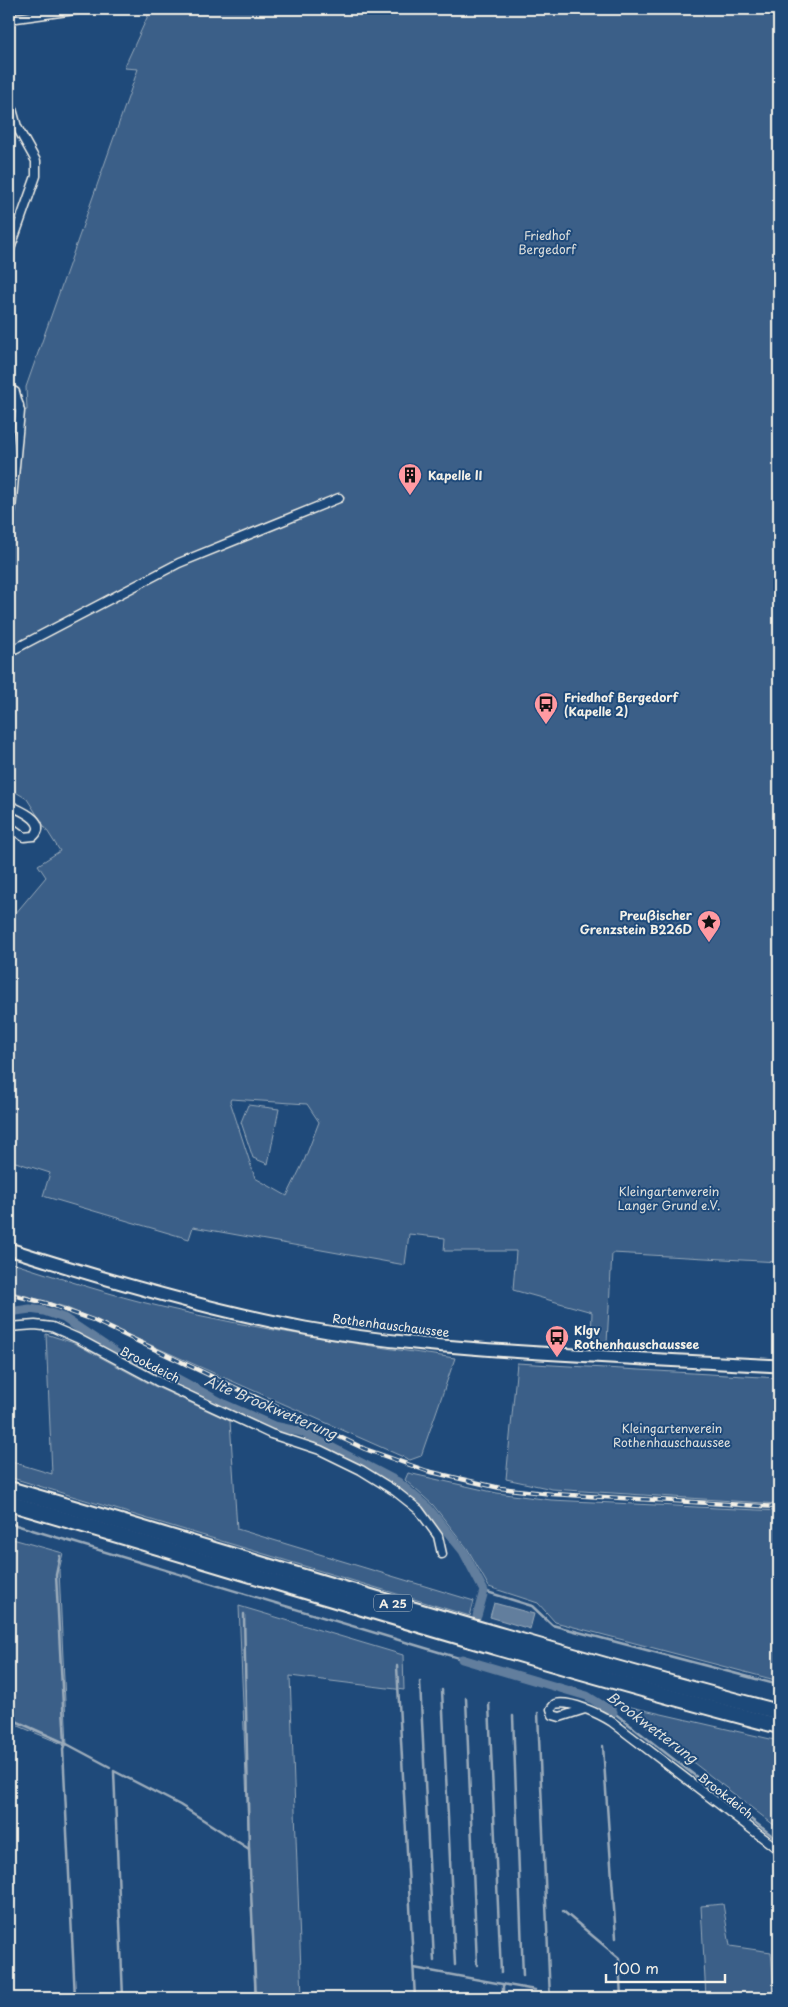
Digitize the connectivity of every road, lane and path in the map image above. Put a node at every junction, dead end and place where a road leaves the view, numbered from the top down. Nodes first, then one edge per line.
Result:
1 (82, 9) edge
2 (9, 19) edge
3 (9, 98) edge
4 (9, 252) edge
5 (9, 389) edge
6 (19, 405) junction
7 (9, 408) edge
8 (339, 498) dead end
9 (9, 532) edge
10 (9, 652) edge
11 (9, 805) edge
12 (9, 826) edge
13 (9, 1249) edge
14 (9, 1327) edge
15 (779, 1366) edge
16 (9, 1488) edge
17 (9, 1502) edge
18 (442, 1554) dead end
19 (585, 1709) dead end
20 (779, 1712) edge
21 (779, 1726) edge
22 (779, 1850) edge

1 - 2 street
3 - 4 street
5 - 6 street
6 - 7 street
6 - 9 street
8 - 10 street
11 - 12 street
13 - 15 main road, Rothenhauschaussee
14 - 18 street, Brookdeich
16 - 20 highway, A 25
17 - 21 highway, A 25
19 - 22 street, Brookdeich

